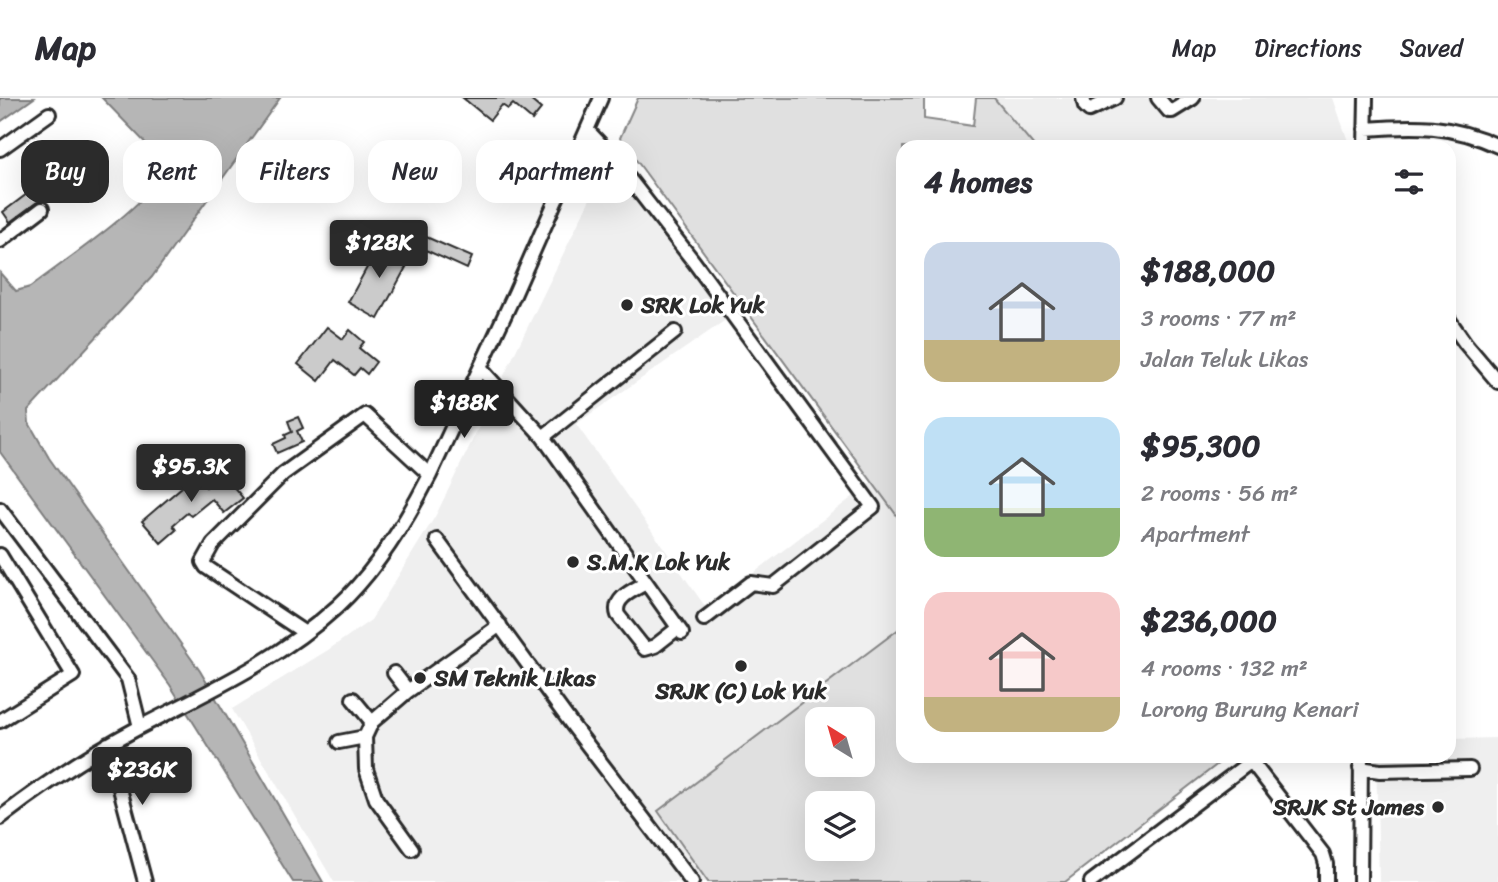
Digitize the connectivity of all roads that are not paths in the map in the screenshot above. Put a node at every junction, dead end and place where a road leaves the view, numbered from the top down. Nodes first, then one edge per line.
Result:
1 (601, 98) edge
2 (1083, 98) edge
3 (1115, 98) edge
4 (1158, 98) edge
5 (1193, 98) edge
6 (1356, 98) edge
7 (1366, 98) edge
8 (49, 114) dead end
9 (1365, 125) junction
10 (587, 131) junction
11 (1364, 140) edge
12 (1498, 146) edge
13 (0, 149) edge
14 (42, 209) dead end
15 (0, 241) edge
16 (1456, 329) edge
17 (675, 332) dead end
18 (480, 368) junction
19 (1498, 382) edge
20 (543, 437) junction
21 (430, 475) junction
22 (0, 509) edge
23 (437, 540) dead end
24 (0, 555) edge
25 (646, 583) junction
26 (704, 619) dead end
27 (500, 625) junction
28 (305, 633) junction
29 (394, 673) dead end
30 (408, 691) junction
31 (354, 699) dead end
32 (0, 721) edge
33 (372, 722) junction
34 (140, 727) junction
35 (365, 737) junction
36 (339, 742) dead end
37 (108, 744) junction
38 (1247, 763) edge
39 (1258, 763) edge
40 (1361, 763) edge
41 (1363, 763) edge
42 (1470, 769) dead end
43 (0, 818) edge
44 (412, 849) dead end
45 (145, 882) edge
46 (692, 882) edge
47 (1091, 882) edge
48 (1326, 882) edge
49 (1360, 882) edge

1 - 10 street
2 - 3 street
4 - 5 street
6 - 9 street
7 - 9 street
8 - 13 street
9 - 11 street
9 - 12 street
10 - 18 street
10 - 26 street
14 - 15 street
16 - 19 street
17 - 20 street
18 - 20 street
18 - 21 street
20 - 25 street
21 - 28 street
21 - 28 street
22 - 34 street
23 - 27 street
24 - 32 street
25 - 25 street
27 - 30 street
27 - 46 street
28 - 34 street
29 - 30 street
30 - 33 street
31 - 33 street
33 - 35 street
34 - 37 street
35 - 36 street
35 - 44 street
37 - 43 street
37 - 45 street
38 - 47 street
39 - 48 street
40 - 49 street
41 - 42 street

